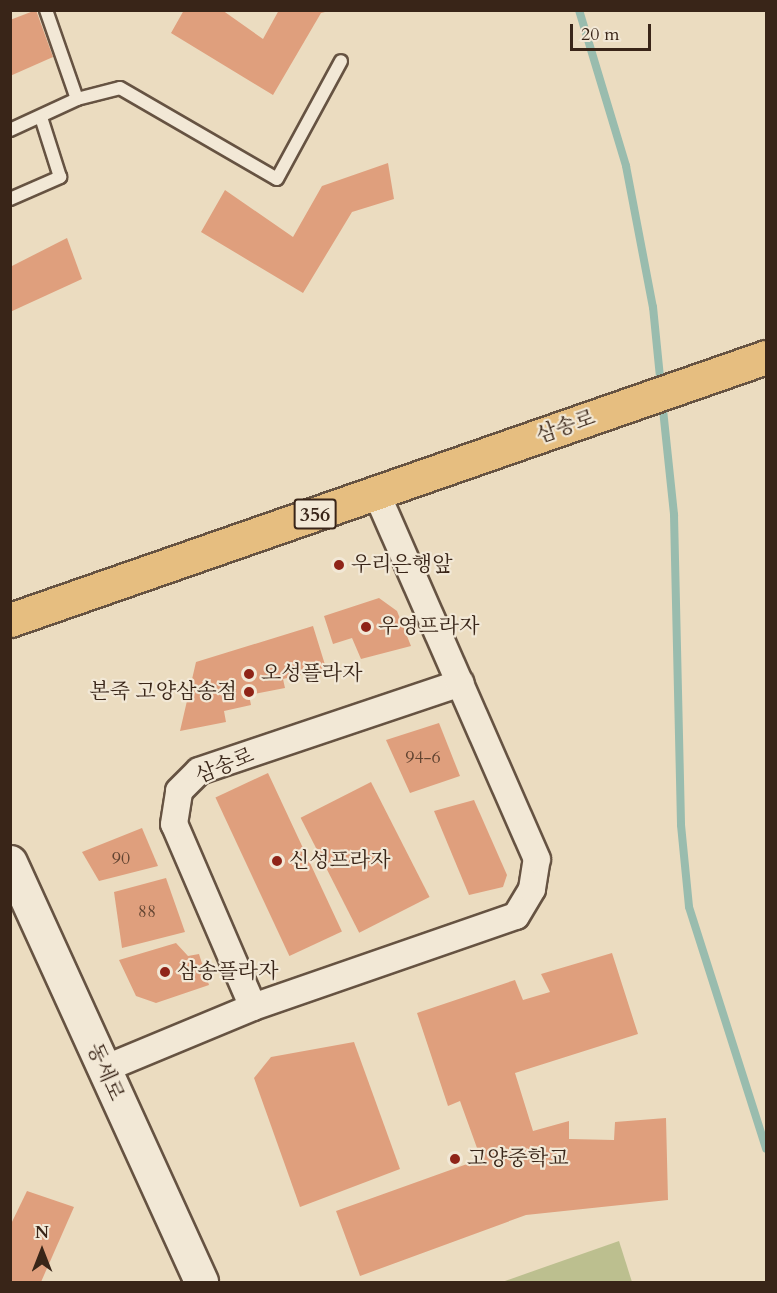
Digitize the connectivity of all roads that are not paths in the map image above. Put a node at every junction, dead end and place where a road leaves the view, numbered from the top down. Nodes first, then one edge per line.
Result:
1 (46, 10) edge
2 (341, 61) dead end
3 (77, 99) junction
4 (41, 117) junction
5 (10, 130) edge
6 (10, 199) edge
7 (766, 357) edge
8 (376, 493) junction
9 (10, 621) edge
10 (461, 683) junction
11 (10, 862) edge
12 (253, 1007) junction
13 (104, 1069) junction
14 (201, 1282) edge

1 - 3 lane
2 - 3 lane
3 - 4 lane
4 - 5 lane
4 - 6 lane
7 - 8 main road, 삼송로 / 356
8 - 9 main road, 삼송로 / 356
8 - 10 street
10 - 12 street
10 - 12 street, 삼송로
11 - 13 main road, 동세로
12 - 13 street
13 - 14 main road, 동세로

